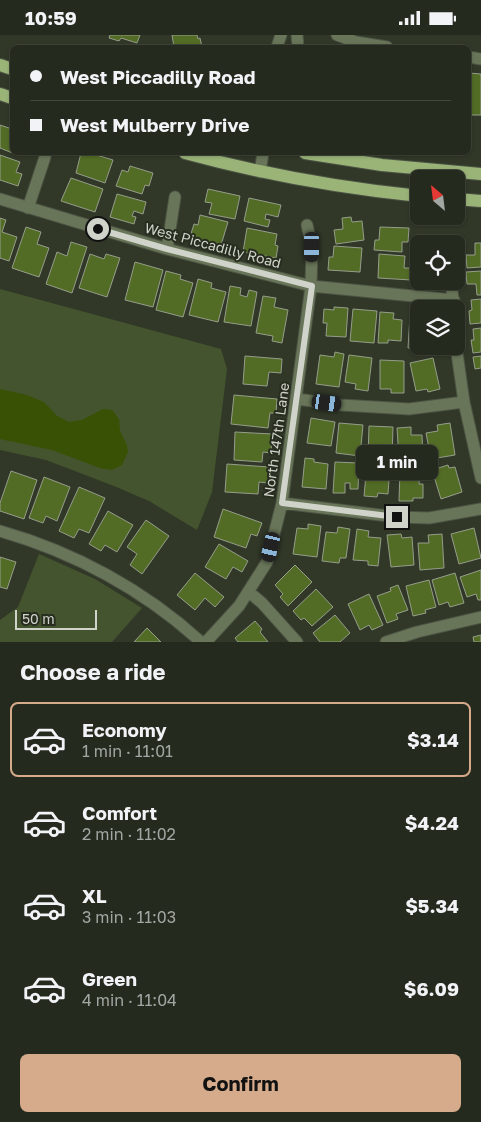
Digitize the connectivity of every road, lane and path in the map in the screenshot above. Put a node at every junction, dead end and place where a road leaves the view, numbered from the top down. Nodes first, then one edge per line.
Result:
1 (337, 35) edge
2 (375, 45) edge
3 (193, 155) edge
4 (263, 155) edge
5 (318, 155) edge
6 (46, 157) dead end
7 (260, 172) junction
8 (481, 174) edge
9 (410, 195) edge
10 (175, 197) dead end
11 (0, 199) edge
12 (465, 200) edge
13 (481, 201) edge
14 (28, 208) junction
15 (307, 225) dead end
16 (167, 249) junction
17 (312, 286) junction
18 (422, 300) edge
19 (457, 355) edge
20 (297, 399) junction
21 (464, 402) junction
22 (481, 478) edge
23 (282, 503) junction
24 (481, 509) edge
25 (0, 531) edge
26 (249, 593) junction
27 (481, 617) edge
28 (201, 642) edge
29 (206, 642) edge
30 (297, 642) edge
31 (386, 642) edge

1 - 2 street
3 - 7 main road
4 - 7 street
5 - 8 main road
6 - 14 street
7 - 9 main road
10 - 16 street
11 - 14 street, West Piccadilly Road
12 - 13 main road
14 - 16 street, West Piccadilly Road
15 - 17 street, North 147th Lane
16 - 17 street, West Piccadilly Road
17 - 18 street, West Piccadilly Road
17 - 20 street, North 147th Lane
19 - 21 street
20 - 21 street
20 - 23 street, North 147th Lane
21 - 22 street
23 - 24 street
23 - 26 street, North 147th Lane
25 - 28 street
26 - 29 street, North 147th Lane
26 - 30 street
27 - 31 street

